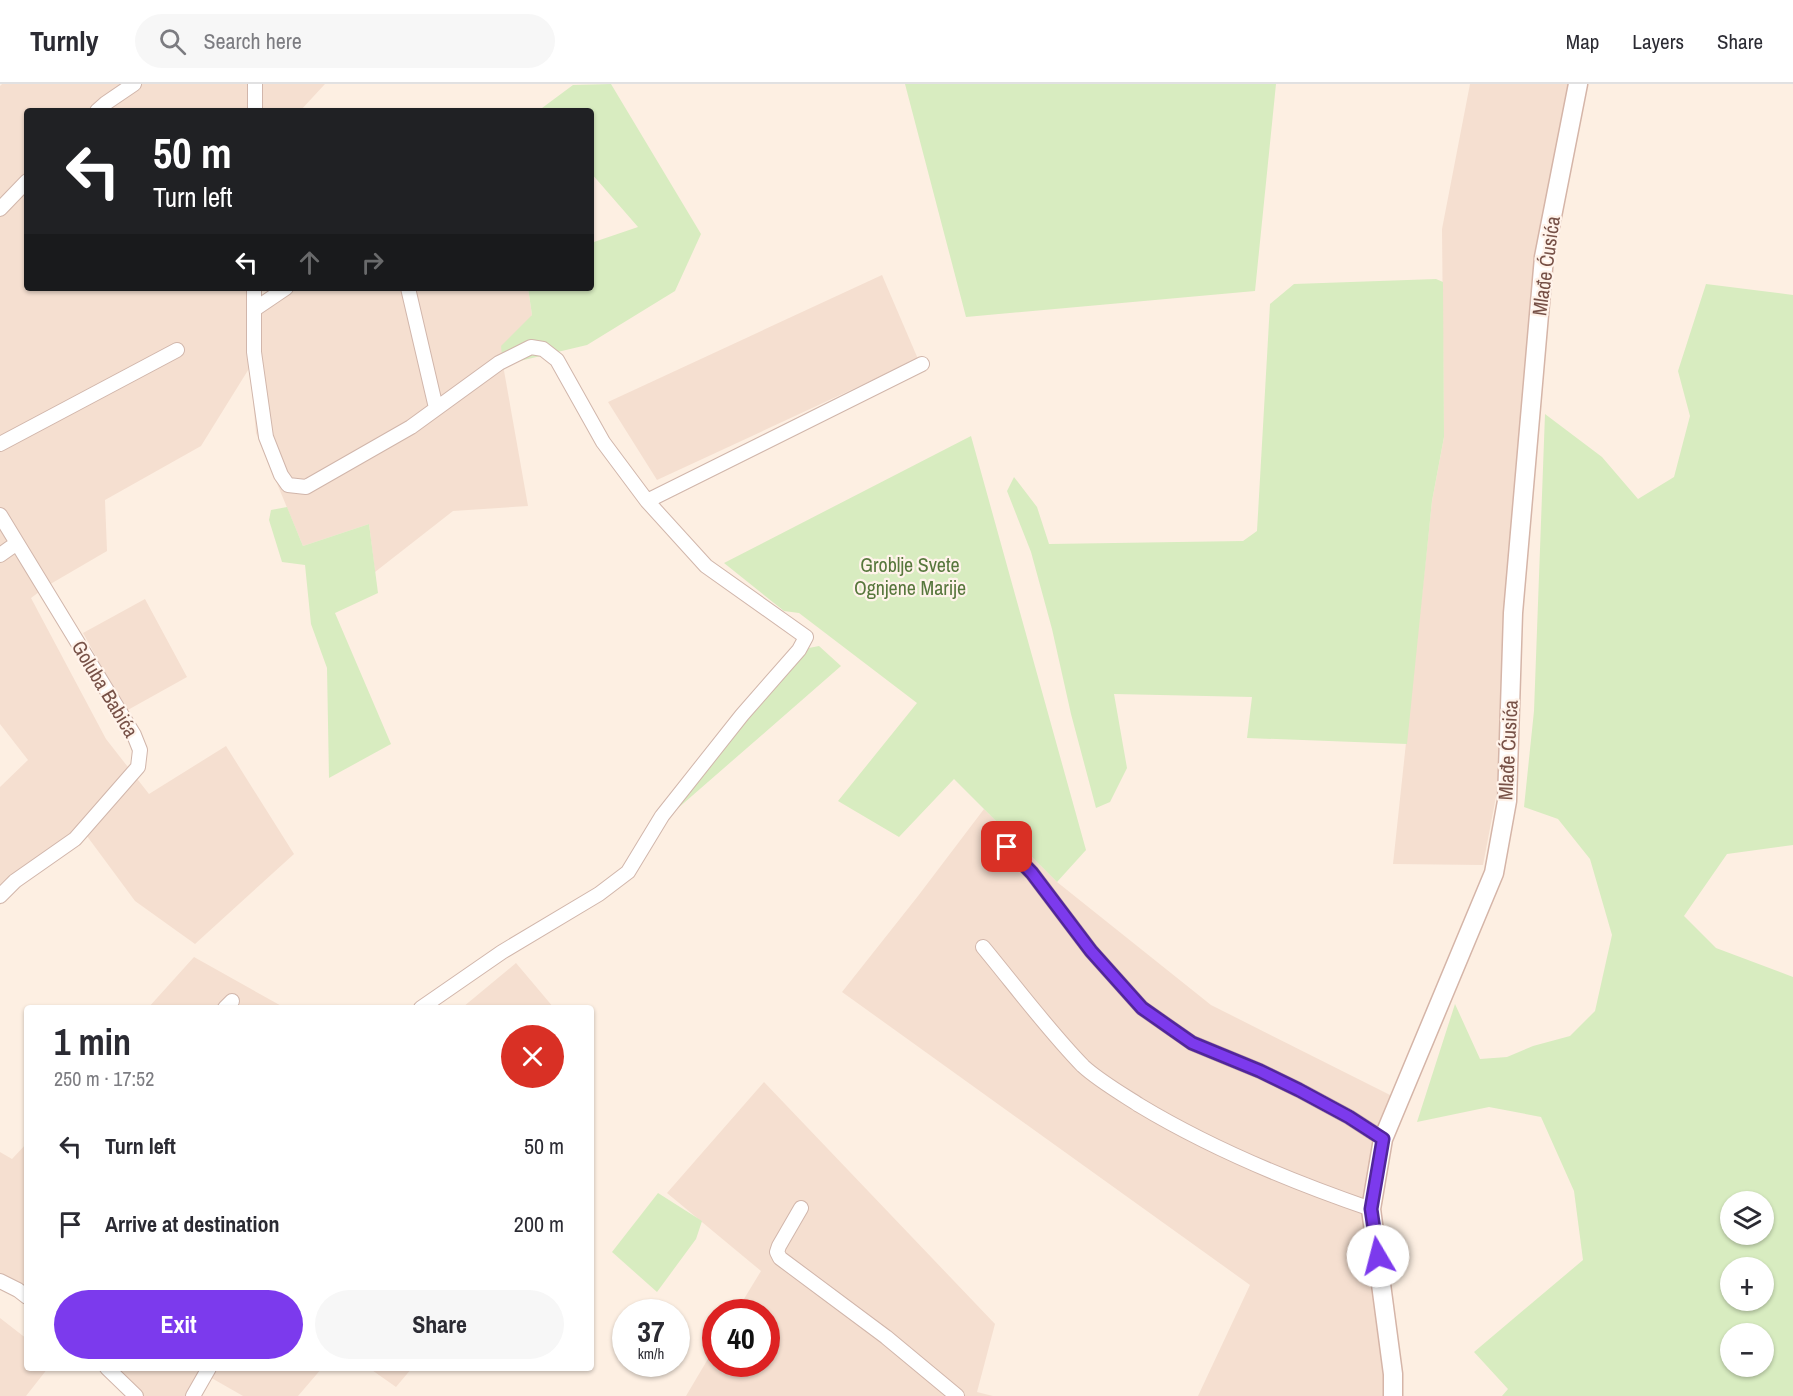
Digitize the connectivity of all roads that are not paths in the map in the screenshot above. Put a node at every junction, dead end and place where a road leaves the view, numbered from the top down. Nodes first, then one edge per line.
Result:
1 (134, 84) edge
2 (255, 84) edge
3 (1578, 84) edge
4 (100, 108) edge
5 (255, 108) edge
6 (24, 184) edge
7 (0, 208) edge
8 (254, 291) edge
9 (282, 291) edge
10 (409, 291) edge
11 (255, 309) junction
12 (177, 350) dead end
13 (922, 364) dead end
14 (436, 408) junction
15 (0, 444) edge
16 (647, 501) junction
17 (0, 515) edge
18 (17, 543) junction
19 (0, 555) edge
20 (994, 834) dead end
21 (0, 896) edge
22 (984, 948) dead end
23 (425, 1005) edge
24 (1383, 1139) junction
25 (801, 1208) dead end
26 (1371, 1209) junction
27 (0, 1281) edge
28 (22, 1294) edge
29 (110, 1371) edge
30 (207, 1371) edge
31 (136, 1396) edge
32 (193, 1396) edge
33 (957, 1396) edge
34 (1393, 1396) edge

1 - 4 street
2 - 5 street
3 - 24 street, Mlađe Ćusića
6 - 7 street
8 - 11 street
9 - 11 street
10 - 14 street
11 - 14 street
12 - 15 street
13 - 16 street
14 - 16 street
16 - 23 street
17 - 18 street, Goluba Babića
18 - 19 street
18 - 21 street, Goluba Babića
20 - 24 street
22 - 26 street
24 - 26 street, Mlađe Ćusića
25 - 33 street
26 - 34 street, Mlađe Ćusića
27 - 28 street
29 - 31 street
30 - 32 street

